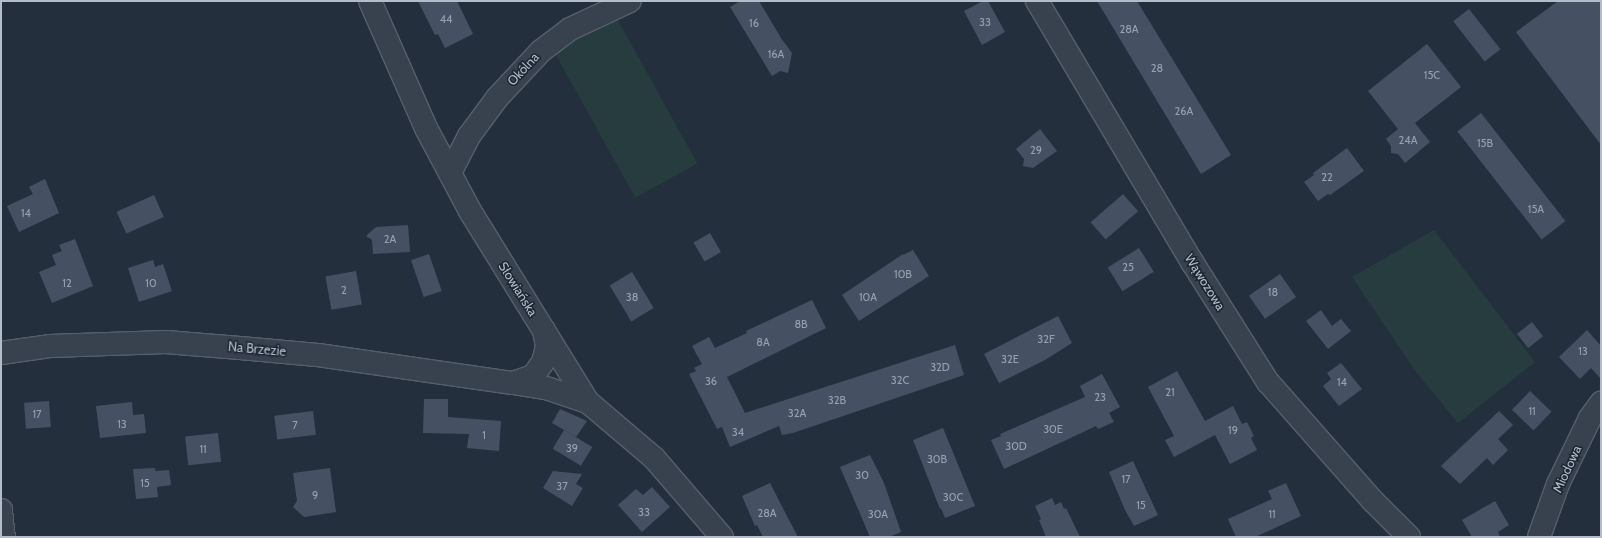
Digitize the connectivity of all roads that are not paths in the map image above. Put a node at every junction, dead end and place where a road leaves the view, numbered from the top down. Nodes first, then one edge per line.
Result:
1 (370, 1) edge
2 (630, 1) edge
3 (1037, 1) edge
4 (450, 173) junction
5 (543, 328) junction
6 (1, 353) edge
7 (513, 383) junction
8 (588, 402) junction
9 (1601, 403) edge
10 (1, 510) edge
11 (4, 537) edge
12 (722, 537) edge
13 (1409, 537) edge
14 (1539, 537) edge

1 - 4 street, Słowiańska
2 - 4 street, Okólna
3 - 13 street, Wąwozowa
4 - 5 street, Słowiańska
5 - 7 street, Na Brzezie
5 - 8 street, Słowiańska
6 - 7 street, Na Brzezie
7 - 8 street, Na Brzezie
8 - 12 street, Słowiańska
9 - 14 street, Miodowa
10 - 11 street

